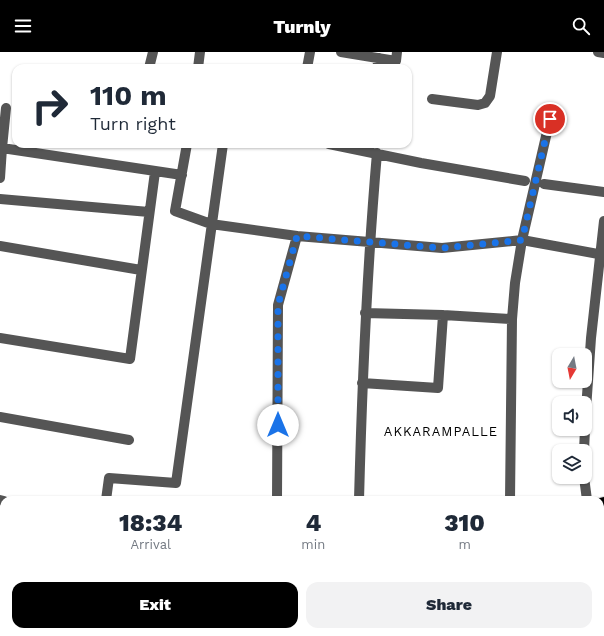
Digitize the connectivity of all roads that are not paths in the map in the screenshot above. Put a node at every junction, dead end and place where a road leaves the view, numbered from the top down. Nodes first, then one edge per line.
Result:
1 (153, 52) edge
2 (200, 52) edge
3 (310, 52) edge
4 (341, 52) edge
5 (345, 52) edge
6 (397, 52) edge
7 (497, 52) edge
8 (598, 52) edge
9 (604, 53) edge
10 (378, 63) edge
11 (150, 64) edge
12 (198, 64) edge
13 (308, 64) edge
14 (432, 99) dead end
15 (7, 108) edge
16 (550, 119) dead end
17 (2, 148) junction
18 (186, 148) edge
19 (221, 148) edge
20 (366, 148) edge
21 (377, 154) junction
22 (155, 172) junction
23 (182, 175) junction
24 (0, 178) edge
25 (525, 181) dead end
26 (544, 184) dead end
27 (604, 192) edge
28 (0, 199) edge
29 (149, 212) junction
30 (604, 221) edge
31 (211, 224) junction
32 (297, 236) junction
33 (522, 240) junction
34 (369, 243) junction
35 (0, 246) edge
36 (602, 254) edge
37 (141, 270) junction
38 (365, 314) junction
39 (443, 315) junction
40 (512, 319) junction
41 (0, 338) edge
42 (362, 383) junction
43 (588, 396) edge
44 (0, 417) edge
45 (129, 440) dead end
46 (585, 484) edge
47 (107, 496) edge
48 (277, 496) edge
49 (359, 496) edge
50 (510, 496) edge
51 (586, 496) edge

1 - 11 street
2 - 12 street
3 - 13 street
4 - 5 street
5 - 10 street
6 - 10 street
7 - 14 street
8 - 9 street
15 - 17 street
16 - 33 street
17 - 22 street
17 - 24 street
18 - 23 street
19 - 31 street
20 - 21 street
21 - 25 street
21 - 34 street
22 - 23 street
22 - 29 street
23 - 31 street
26 - 27 street
28 - 29 street
29 - 37 street
30 - 36 street
31 - 32 street
31 - 47 street
32 - 34 street
32 - 48 street
33 - 34 street
33 - 36 street
33 - 40 street
34 - 38 street
35 - 37 street
36 - 43 street
37 - 41 street
38 - 39 street
38 - 42 street
39 - 40 street
39 - 42 street
40 - 50 street
42 - 49 street
44 - 45 street
46 - 51 street

